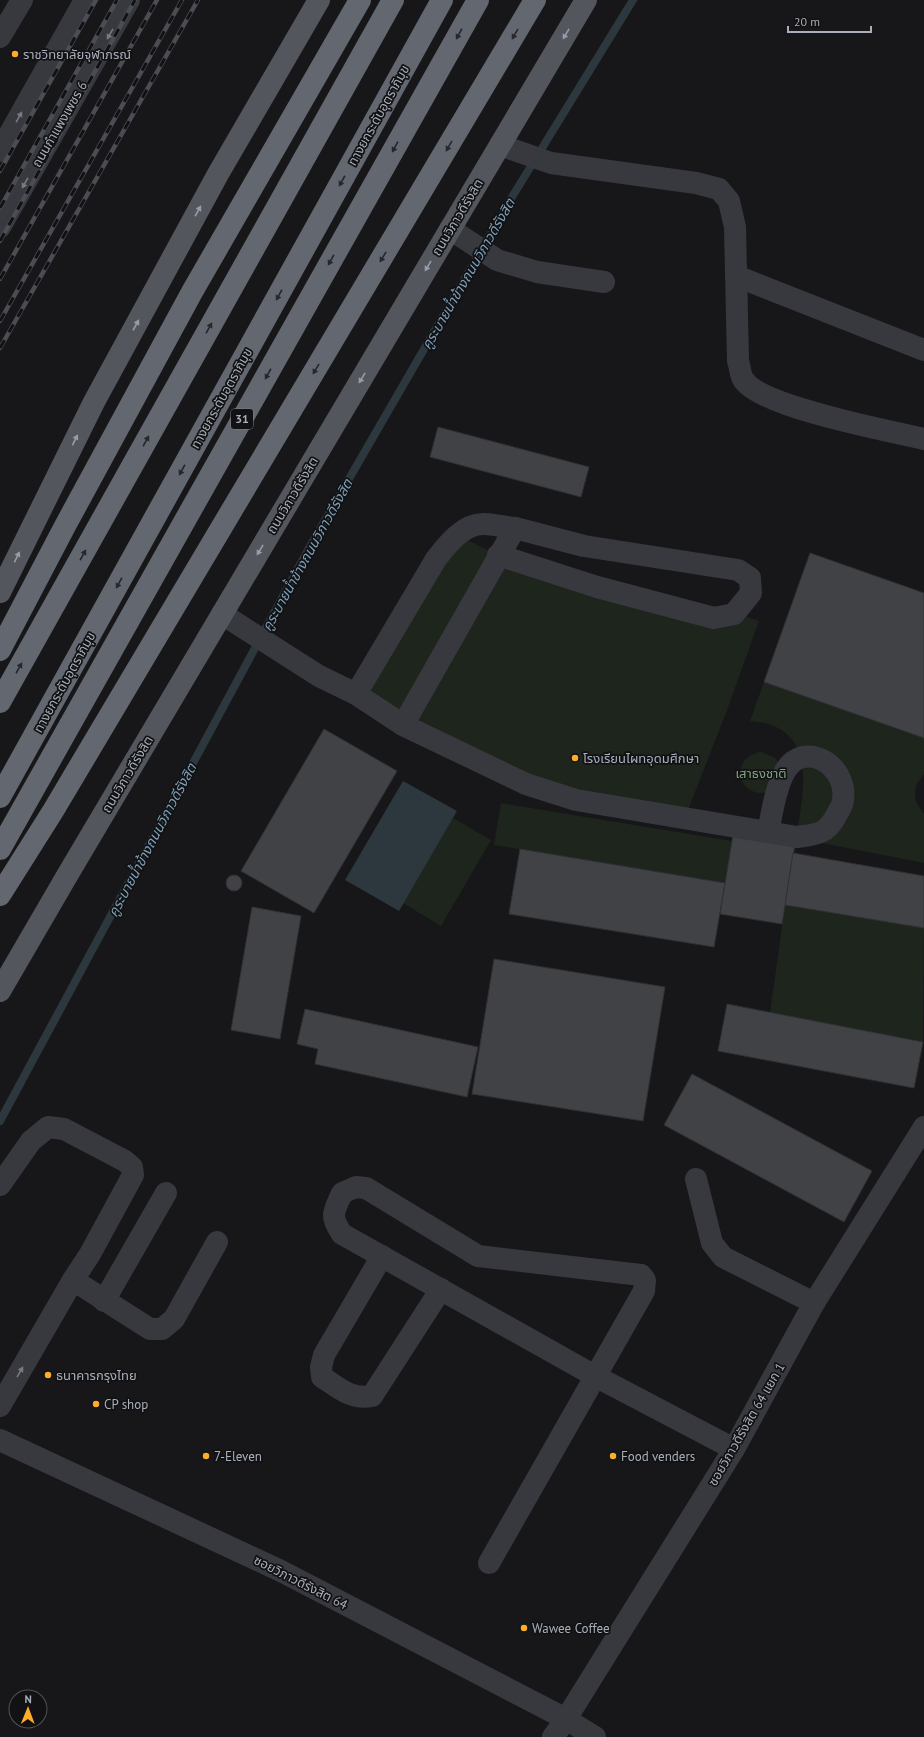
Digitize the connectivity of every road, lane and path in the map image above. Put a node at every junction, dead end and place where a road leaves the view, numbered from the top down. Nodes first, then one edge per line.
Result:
1 (85, 0) edge
2 (129, 0) edge
3 (319, 0) edge
4 (360, 0) edge
5 (364, 0) edge
6 (393, 0) edge
7 (442, 0) edge
8 (478, 0) edge
9 (535, 0) edge
10 (586, 0) edge
11 (12, 7) edge
12 (0, 37) edge
13 (500, 145) junction
14 (0, 151) edge
15 (0, 227) edge
16 (450, 229) junction
17 (736, 276) junction
18 (604, 282) dead end
19 (924, 350) edge
20 (924, 439) edge
21 (515, 528) junction
22 (498, 555) junction
23 (0, 592) edge
24 (222, 614) junction
25 (0, 646) edge
26 (0, 650) edge
27 (356, 694) junction
28 (0, 702) edge
29 (403, 725) junction
30 (0, 797) edge
31 (768, 832) dead end
32 (0, 849) edge
33 (0, 895) edge
34 (0, 991) edge
35 (924, 1127) edge
36 (917, 1155) edge
37 (696, 1179) dead end
38 (0, 1185) edge
39 (166, 1193) dead end
40 (217, 1242) dead end
41 (382, 1256) junction
42 (73, 1280) junction
43 (441, 1289) junction
44 (104, 1301) junction
45 (814, 1303) junction
46 (595, 1376) junction
47 (0, 1406) edge
48 (0, 1440) edge
49 (734, 1449) junction
50 (489, 1563) dead end
51 (566, 1719) junction
52 (553, 1737) edge
53 (595, 1737) edge

14 -> 1 street
2 -> 15 street, ถนนกำแพงเพชร 6
23 -> 3 main road
4 - 26 highway, bridge
5 - 25 highway
28 -> 6 highway
7 -> 30 highway, ทางยกระดับอุตราภิมุข / 31
8 -> 32 highway, 31
9 -> 33 highway
10 -> 13 main road, ถนนวิภาวดีรังสิต
11 - 12 street
13 - 16 main road, ถนนวิภาวดีรังสิต
13 - 17 street
16 - 18 street
16 -> 24 main road, ถนนวิภาวดีรังสิต
17 - 19 street
17 - 20 street
21 - 22 street
21 - 22 street
21 - 27 street
22 - 29 street
24 - 27 street
24 - 34 main road, ถนนวิภาวดีรังสิต
27 - 29 street
29 - 31 street
35 - 36 street, ซอยวิภาวดีรังสิต 64 แยก 1
36 - 45 street, ซอยวิภาวดีรังสิต 64 แยก 1
37 - 45 street
38 - 42 street
39 - 44 street
40 - 44 street
41 - 43 street
41 - 43 street
41 - 46 street
42 - 44 street
47 -> 42 street
43 - 46 street
45 - 49 street, ซอยวิภาวดีรังสิต 64 แยก 1
46 - 49 street
46 - 50 street
48 - 51 street, ซอยวิภาวดีรังสิต 64
49 - 51 street, ซอยวิภาวดีรังสิต 64 แยก 1
51 - 52 street, ซอยวิภาวดีรังสิต 64 แยก 1
51 - 53 street, ซอยวิภาวดีรังสิต 64

